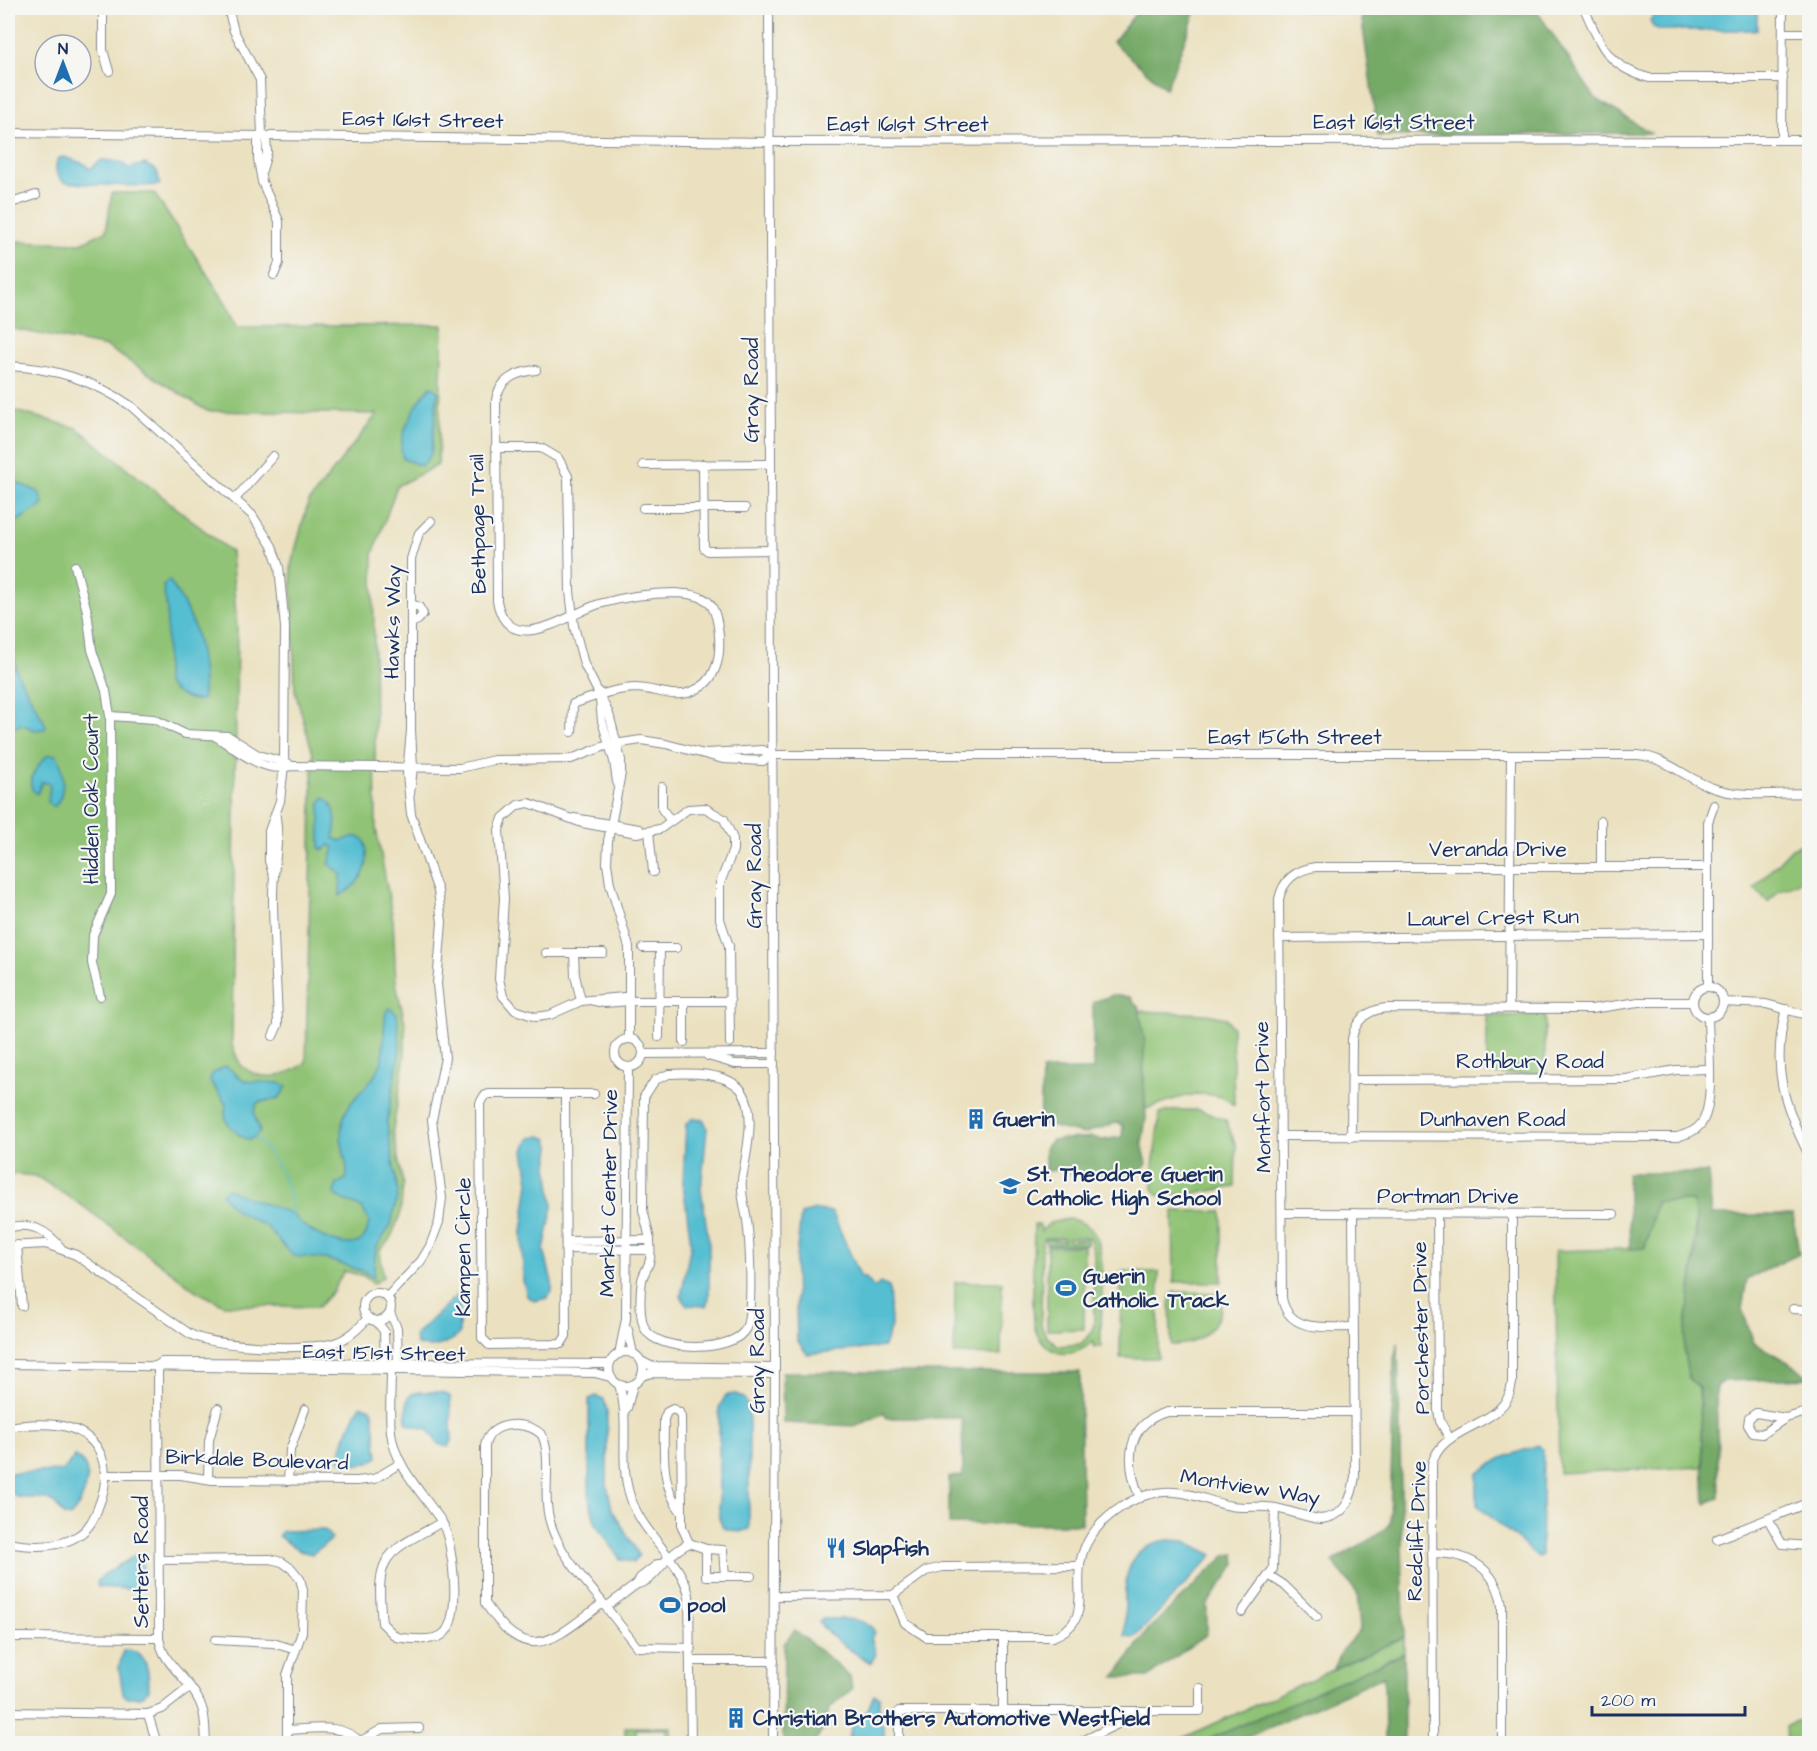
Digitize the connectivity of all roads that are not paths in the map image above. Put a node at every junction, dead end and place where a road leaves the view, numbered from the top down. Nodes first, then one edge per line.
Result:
1 (103, 8) edge
2 (228, 8) edge
3 (769, 8) edge
4 (1584, 8) edge
5 (1784, 8) edge
6 (1784, 33) junction
7 (1809, 33) edge
8 (109, 71) dead end
9 (1783, 78) junction
10 (8, 133) edge
11 (262, 136) junction
12 (1782, 140) junction
13 (1809, 140) edge
14 (768, 142) junction
15 (36, 195) dead end
16 (8, 204) edge
17 (274, 275) dead end
18 (8, 366) edge
19 (536, 370) dead end
20 (495, 448) junction
21 (273, 456) dead end
22 (703, 464) junction
23 (770, 464) junction
24 (643, 465) dead end
25 (235, 499) junction
26 (643, 508) dead end
27 (703, 508) junction
28 (745, 508) dead end
29 (431, 521) dead end
30 (771, 550) junction
31 (75, 566) dead end
32 (572, 616) junction
33 (599, 695) junction
34 (110, 716) junction
35 (612, 723) junction
36 (603, 725) junction
37 (572, 732) dead end
38 (613, 744) junction
39 (771, 755) junction
40 (1511, 755) junction
41 (286, 765) junction
42 (410, 767) junction
43 (662, 787) dead end
44 (1809, 793) edge
45 (1714, 805) dead end
46 (671, 821) junction
47 (1601, 821) dead end
48 (610, 826) junction
49 (646, 831) junction
50 (1509, 867) junction
51 (1601, 867) junction
52 (1708, 867) junction
53 (653, 872) dead end
54 (1290, 877) joint
55 (1708, 934) junction
56 (1279, 938) junction
57 (1509, 938) junction
58 (643, 948) dead end
59 (660, 948) junction
60 (676, 948) dead end
61 (546, 953) dead end
62 (574, 953) junction
63 (603, 954) dead end
64 (1708, 986) junction
65 (100, 996) dead end
66 (580, 1001) junction
67 (630, 1001) junction
68 (659, 1001) junction
69 (684, 1001) junction
70 (730, 1001) junction
71 (1692, 1002) junction
72 (1723, 1002) junction
73 (1509, 1008) junction
74 (1786, 1009) junction
75 (1809, 1016) edge
76 (1708, 1017) junction
77 (273, 1036) dead end
78 (659, 1036) dead end
79 (629, 1039) junction
80 (684, 1042) dead end
81 (730, 1043) dead end
82 (774, 1053) junction
83 (643, 1054) junction
84 (701, 1054) junction
85 (774, 1064) junction
86 (628, 1067) junction
87 (1708, 1068) junction
88 (1352, 1080) junction
89 (565, 1094) junction
90 (594, 1094) dead end
91 (1281, 1136) junction
92 (1351, 1137) junction
93 (1809, 1157) edge
94 (1282, 1213) junction
95 (1353, 1214) junction
96 (1437, 1214) junction
97 (1512, 1214) junction
98 (1614, 1214) dead end
99 (8, 1228) edge
100 (627, 1240) junction
101 (650, 1240) junction
102 (17, 1245) junction
103 (566, 1245) junction
104 (8, 1246) edge
105 (61, 1248) junction
106 (627, 1250) junction
107 (650, 1250) junction
108 (387, 1297) junction
109 (22, 1306) dead end
110 (1792, 1309) dead end
111 (1809, 1310) edge
112 (390, 1313) junction
113 (368, 1318) junction
114 (626, 1319) junction
115 (377, 1322) junction
116 (1353, 1327) junction
117 (619, 1354) junction
118 (633, 1354) junction
119 (641, 1361) junction
120 (8, 1364) edge
121 (385, 1364) junction
122 (398, 1364) junction
123 (609, 1364) junction
124 (158, 1365) junction
125 (391, 1371) junction
126 (775, 1371) junction
127 (642, 1376) junction
128 (610, 1377) junction
129 (619, 1385) junction
130 (633, 1385) junction
131 (218, 1408) dead end
132 (305, 1408) dead end
133 (1809, 1411) edge
134 (1354, 1412) junction
135 (1786, 1418) junction
136 (624, 1421) junction
137 (8, 1427) edge
138 (1450, 1439) junction
139 (401, 1463) junction
140 (107, 1475) junction
141 (159, 1475) junction
142 (208, 1479) junction
143 (288, 1481) junction
144 (1140, 1498) junction
145 (1809, 1502) edge
146 (1275, 1508) junction
147 (682, 1513) junction
148 (1768, 1519) junction
149 (442, 1521) junction
150 (1717, 1539) dead end
151 (8, 1543) edge
152 (689, 1543) junction
153 (1809, 1546) edge
154 (706, 1549) junction
155 (1432, 1553) junction
156 (159, 1560) junction
157 (666, 1561) junction
158 (1080, 1566) junction
159 (725, 1576) junction
160 (750, 1576) dead end
161 (1270, 1576) junction
162 (893, 1594) junction
163 (774, 1596) junction
164 (605, 1605) junction
165 (1242, 1612) dead end
166 (1317, 1617) dead end
167 (8, 1637) edge
168 (159, 1638) junction
169 (1003, 1638) junction
170 (214, 1640) dead end
171 (691, 1648) junction
172 (296, 1650) junction
173 (691, 1661) junction
174 (774, 1661) junction
175 (190, 1687) junction
176 (1200, 1688) dead end
177 (1004, 1711) junction
178 (1120, 1711) junction
179 (8, 1712) edge
180 (148, 1714) junction
181 (419, 1728) dead end
182 (287, 1730) junction
183 (362, 1742) edge
184 (157, 1743) edge
185 (206, 1743) edge
186 (287, 1743) edge
187 (691, 1743) edge
188 (773, 1743) edge
189 (899, 1743) edge
190 (1076, 1743) edge
191 (1433, 1743) edge
192 (1502, 1743) edge

1 - 8 street
2 - 11 street
3 - 14 street, Gray Road
4 - 9 street
5 - 6 street
6 - 7 street
6 - 9 street
9 - 12 street
10 - 11 street, East 161st Street
11 - 14 street, East 161st Street
11 - 17 street
12 - 13 street, East 161st Street
12 - 14 street, East 161st Street
14 - 23 street, Gray Road
15 - 16 street
18 - 25 street
19 - 20 street, Bethpage Trail
20 - 32 street
20 - 32 street, Bethpage Trail
21 - 25 street
22 - 23 street
22 - 24 street
22 - 27 street
23 - 30 street, Gray Road
25 - 41 street
26 - 27 street
27 - 28 street
27 - 30 street
29 - 42 street, Hawks Way
30 - 39 street, Gray Road
31 - 34 street, Hidden Oak Court
32 - 33 street
32 - 33 street, Bethpage Trail
33 - 35 street
33 - 36 street
33 - 37 street, Bethpage Trail
34 - 41 street, East 156th Street
34 - 65 street, Hidden Oak Court
35 - 36 street
35 - 38 street
36 - 38 street
38 - 39 street, East 156th Street
38 - 42 street, East 156th Street
38 - 48 street
39 - 40 street, East 156th Street
39 - 82 street, Gray Road
40 - 44 street, East 156th Street
40 - 50 street
41 - 42 street, East 156th Street
41 - 77 street
42 - 108 street, Hawks Way
43 - 46 street
45 - 52 street
46 - 49 street
46 - 70 street
47 - 51 street
48 - 49 street
48 - 66 street
48 - 67 street
49 - 53 street
50 - 51 street, Veranda Drive
50 - 54 street, Veranda Drive
50 - 57 street
51 - 52 street, Veranda Drive
52 - 55 street
54 - 56 street, Montfort Drive
55 - 57 street, Laurel Crest Run
55 - 64 street
56 - 57 street, Laurel Crest Run
56 - 91 street, Montfort Drive
57 - 73 street
58 - 59 street
59 - 60 street
59 - 68 street
61 - 62 street
62 - 63 street
62 - 66 street
64 - 71 street
64 - 72 street
66 - 67 street
67 - 68 street
67 - 79 street
68 - 69 street
68 - 78 street
69 - 70 street
69 - 80 street
70 - 81 street
71 - 73 street
71 - 76 street
72 - 74 street
72 - 76 street
73 - 88 street
74 - 75 street
74 - 93 street
76 - 87 street
79 - 83 street
79 - 86 street
82 - 84 street
82 - 85 street, Gray Road
83 - 84 street
83 - 86 street
84 - 85 street
85 - 126 street, Gray Road
86 - 100 street, Market Center Drive
87 - 88 street, Rothbury Road
87 - 92 street, Dunhaven Road
88 - 92 street
89 - 90 street, Kampen Circle
89 - 103 street, Kampen Circle
89 - 103 street, Kampen Circle
91 - 92 street, Dunhaven Road
91 - 94 street, Montfort Drive
94 - 95 street, Portman Drive
94 - 116 street, Montfort Drive
95 - 96 street, Portman Drive
95 - 116 street, Montview Way
96 - 97 street, Portman Drive
96 - 138 street, Porchester Drive
97 - 98 street, Portman Drive
97 - 138 street, Redcliff Drive
99 - 105 street
100 - 101 street
100 - 103 street
100 - 106 street, Market Center Drive
101 - 107 street
101 - 107 street
102 - 104 street
102 - 105 street
102 - 109 street
103 - 106 street
105 - 113 street
106 - 107 street
106 - 114 street, Market Center Drive
108 - 112 street
108 - 113 street
110 - 111 street
112 - 115 street
112 - 122 street
113 - 115 street
114 - 117 street, Market Center Drive
114 - 118 street, Market Center Drive
115 - 121 street
116 - 134 street, Montview Way
117 - 118 street
117 - 123 street
118 - 119 street
119 - 126 street
119 - 127 street
120 - 124 street, East 151st Street
121 - 122 street, East 151st Street
121 - 124 street, East 151st Street
122 - 123 street, East 151st Street
123 - 128 street
124 - 125 street, East 151st Street
124 - 141 street, Setters Road
125 - 128 street, East 151st Street
125 - 139 street
126 - 127 street
126 - 163 street, Gray Road
127 - 130 street
128 - 129 street
129 - 130 street
129 - 136 street
130 - 136 street
131 - 142 street
132 - 143 street
133 - 135 street
134 - 144 street
134 - 146 street, Montview Way
135 - 135 street
136 - 157 street
137 - 140 street
138 - 155 street, Redcliff Drive
139 - 143 street, Birkdale Boulevard
139 - 149 street
140 - 141 street, Birkdale Boulevard
140 - 151 street
141 - 142 street, Birkdale Boulevard
141 - 156 street, Setters Road
142 - 143 street, Birkdale Boulevard
144 - 146 street, Montview Way
144 - 158 street, Montview Way
145 - 148 street
146 - 161 street
147 - 147 street
147 - 152 street
148 - 150 street
148 - 153 street
149 - 149 street
152 - 154 street
152 - 157 street
154 - 159 street
154 - 159 street
155 - 191 street, Redcliff Drive
155 - 192 street
156 - 168 street, Setters Road
156 - 172 street
157 - 164 street
157 - 171 street
158 - 162 street
158 - 169 street, Montview Way
159 - 160 street
161 - 165 street
161 - 166 street
162 - 163 street
162 - 169 street, Montview Way
163 - 174 street, Gray Road
164 - 164 street
164 - 171 street
167 - 168 street
168 - 175 street, Setters Road
169 - 177 street
170 - 172 street
171 - 173 street
172 - 182 street
173 - 174 street
173 - 187 street
174 - 188 street, Gray Road
175 - 180 street
175 - 185 street, Setters Road
176 - 178 street
177 - 178 street
177 - 189 street
178 - 190 street
179 - 180 street
180 - 184 street
181 - 183 street
182 - 183 street
182 - 186 street

